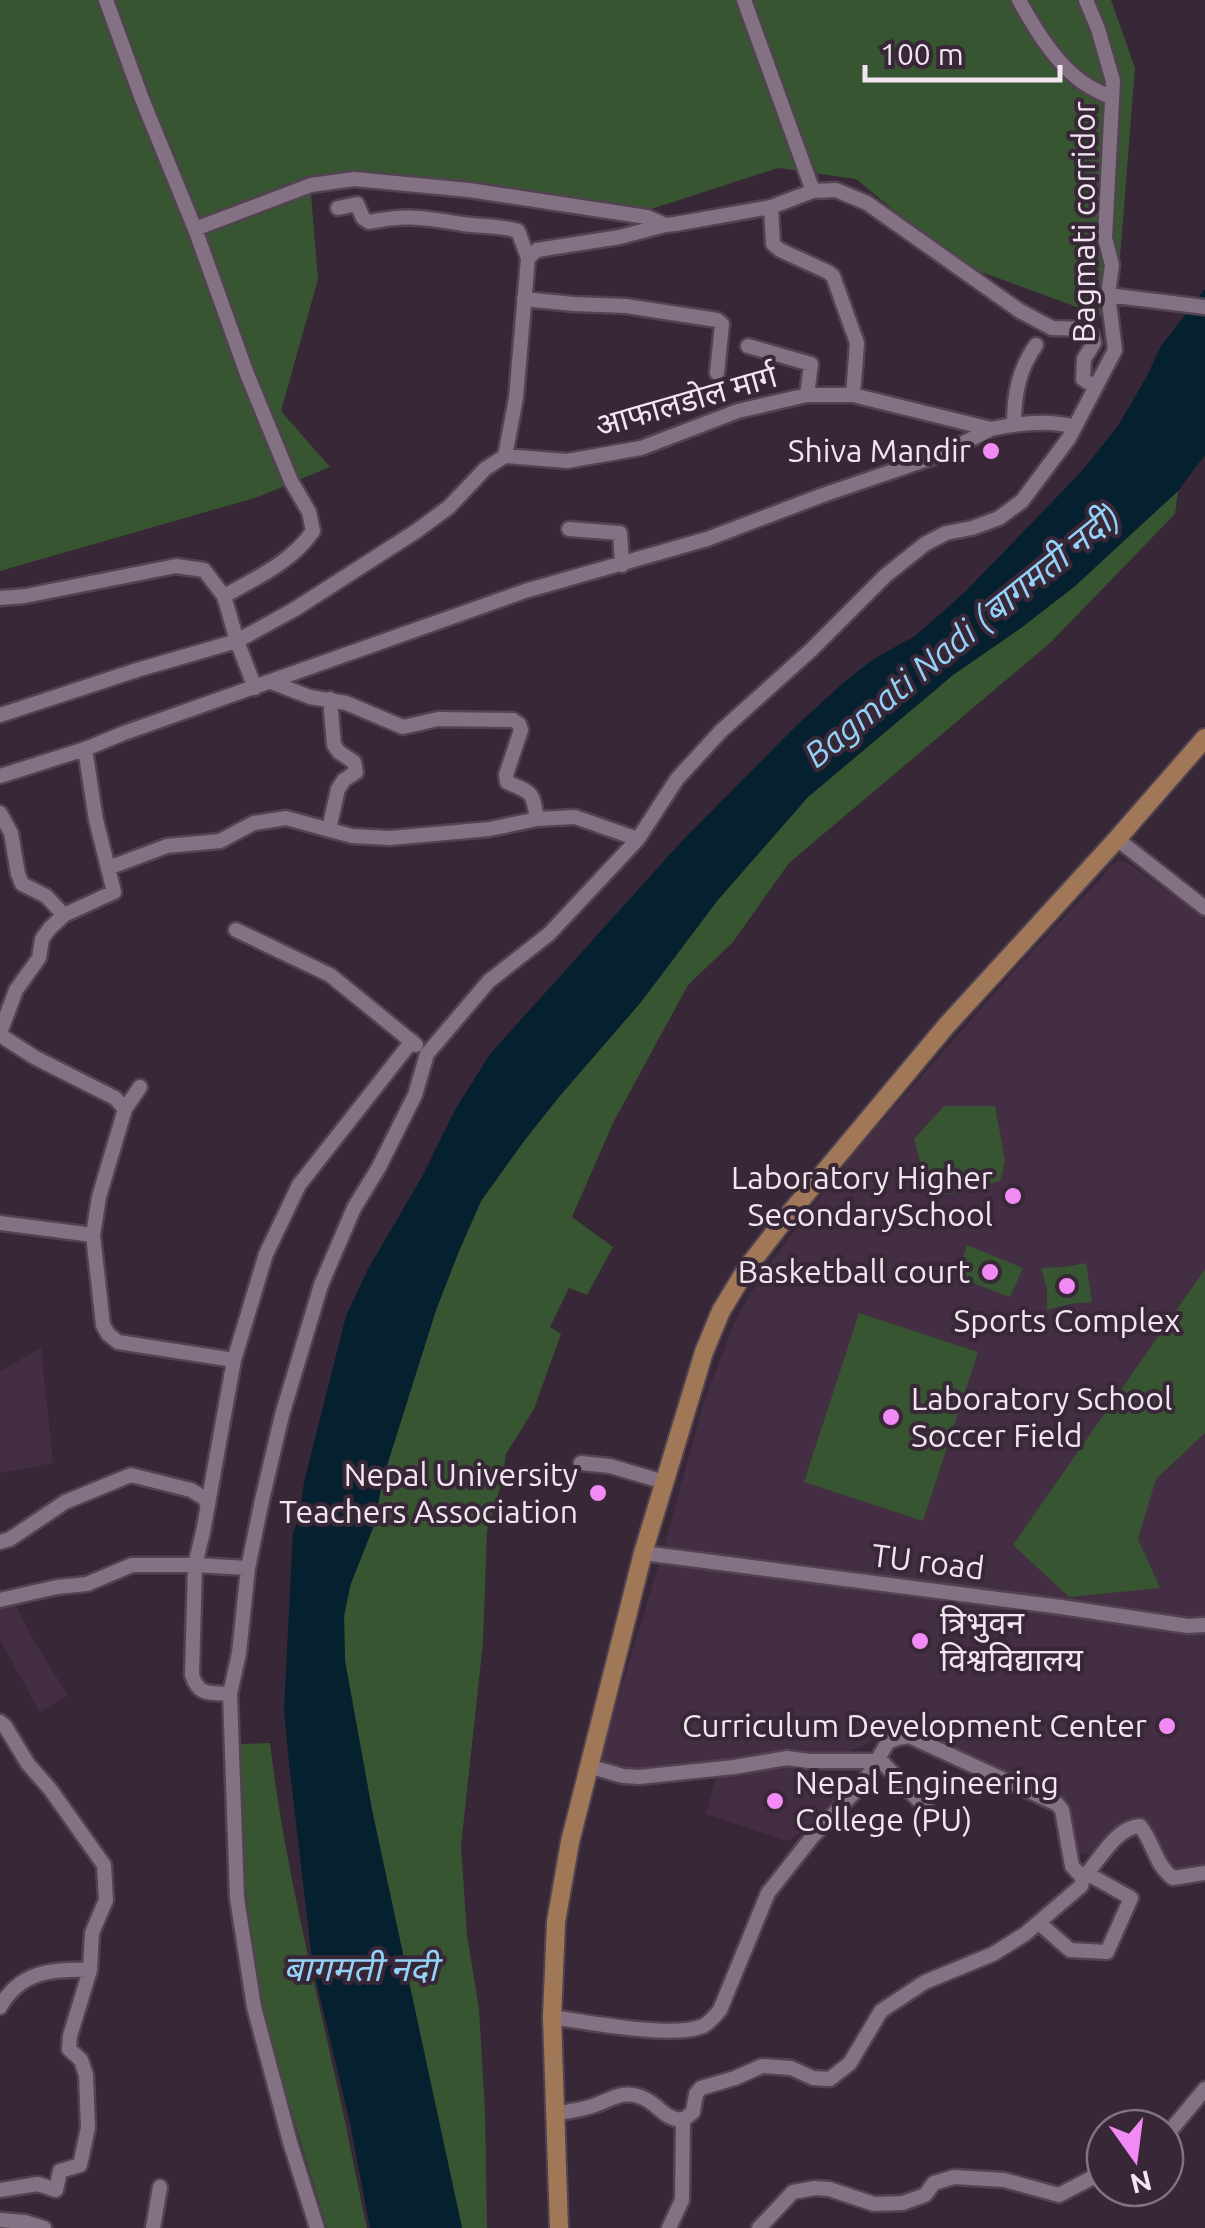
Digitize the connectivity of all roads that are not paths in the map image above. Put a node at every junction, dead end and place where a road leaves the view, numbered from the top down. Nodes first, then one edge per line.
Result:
1 (106, 0) edge
2 (744, 0) edge
3 (1018, 0) edge
4 (1086, 0) edge
5 (1112, 98) junction
6 (814, 190) junction
7 (338, 208) dead end
8 (772, 208) junction
9 (665, 225) junction
10 (195, 229) junction
11 (528, 258) junction
12 (1108, 295) junction
13 (524, 299) junction
14 (1205, 308) edge
15 (748, 346) dead end
16 (1036, 346) dead end
17 (718, 373) dead end
18 (1095, 387) junction
19 (853, 395) junction
20 (808, 396) junction
21 (1014, 424) junction
22 (991, 429) junction
23 (1072, 433) junction
24 (505, 456) junction
25 (569, 528) dead end
26 (622, 565) junction
27 (224, 596) junction
28 (0, 598) edge
29 (237, 642) junction
30 (272, 682) junction
31 (255, 688) junction
32 (330, 699) junction
33 (0, 715) edge
34 (1205, 738) edge
35 (85, 750) junction
36 (0, 776) edge
37 (0, 813) edge
38 (537, 818) junction
39 (329, 829) junction
40 (638, 839) junction
41 (1117, 839) junction
42 (108, 868) junction
43 (1205, 908) edge
44 (64, 915) junction
45 (236, 930) dead end
46 (0, 1034) edge
47 (412, 1041) junction
48 (426, 1054) junction
49 (140, 1086) dead end
50 (125, 1109) junction
51 (0, 1224) edge
52 (93, 1235) junction
53 (234, 1360) junction
54 (581, 1463) dead end
55 (664, 1482) junction
56 (208, 1505) junction
57 (0, 1542) edge
58 (643, 1552) junction
59 (194, 1565) junction
60 (248, 1568) junction
61 (0, 1600) edge
62 (1205, 1625) edge
63 (230, 1694) junction
64 (0, 1722) edge
65 (876, 1761) junction
66 (588, 1766) junction
67 (928, 1809) dead end
68 (1205, 1873) edge
69 (1085, 1876) junction
70 (1039, 1924) junction
71 (90, 1970) junction
72 (0, 2007) edge
73 (552, 2018) junction
74 (1205, 2089) edge
75 (1185, 2112) edge
76 (554, 2114) junction
77 (683, 2120) junction
78 (1085, 2181) edge
79 (160, 2187) dead end
80 (0, 2190) edge
81 (0, 2220) edge
82 (44, 2228) edge
83 (153, 2228) edge
84 (317, 2228) edge
85 (559, 2228) edge
86 (669, 2228) edge
87 (759, 2228) edge

1 - 10 street
2 - 6 street
3 - 5 street
4 - 5 street, Bagmati corridor
5 - 12 street, Bagmati corridor
6 - 8 street
6 - 18 street
7 - 11 street
8 - 9 street
8 - 19 street
9 - 10 street
9 - 11 street
10 - 27 street
11 - 13 street
12 - 14 street
12 - 18 street, Bagmati corridor
13 - 17 street
13 - 24 street
15 - 20 street
16 - 21 street
18 - 23 street, Bagmati corridor
19 - 20 street, आफालडोल मार्ग
19 - 22 street, आफालडोल मार्ग
20 - 24 street, आफालडोल मार्ग
21 - 22 street, आफालडोल मार्ग
21 - 23 street, आफालडोल मार्ग
22 - 26 street
23 - 40 street, Bagmati corridor
24 - 29 street
25 - 26 street
26 - 30 street
27 - 28 street
27 - 29 street
29 - 31 street
29 - 33 street
30 - 31 street
30 - 32 street
31 - 35 street
32 - 38 street
32 - 39 street
34 - 41 main road
35 - 36 street
35 - 42 street
37 - 44 street
38 - 39 street
38 - 40 street
39 - 42 street
40 - 48 street, Bagmati corridor
41 - 43 street
41 - 55 main road
42 - 44 street
44 - 46 street
45 - 47 street
46 - 50 street
47 - 48 street
47 - 53 street
48 - 60 street
49 - 50 street
50 - 52 street
51 - 52 street
52 - 53 street
53 - 56 street
54 - 55 street
55 - 58 main road
56 - 57 street
56 - 59 street
58 - 62 street, TU road
58 - 66 main road
59 - 60 street
59 - 61 street
59 - 63 street
60 - 63 street
63 - 84 street
64 - 71 street
65 - 66 street
65 - 67 street
65 - 69 street
65 - 73 street
66 - 73 main road
68 - 69 street
69 - 70 street
69 - 70 street
70 - 77 street
71 - 72 street
71 - 80 street
73 - 76 main road
74 - 75 street
76 - 77 street
76 - 85 main road
77 - 86 street
78 - 87 street
79 - 83 street
81 - 82 street

